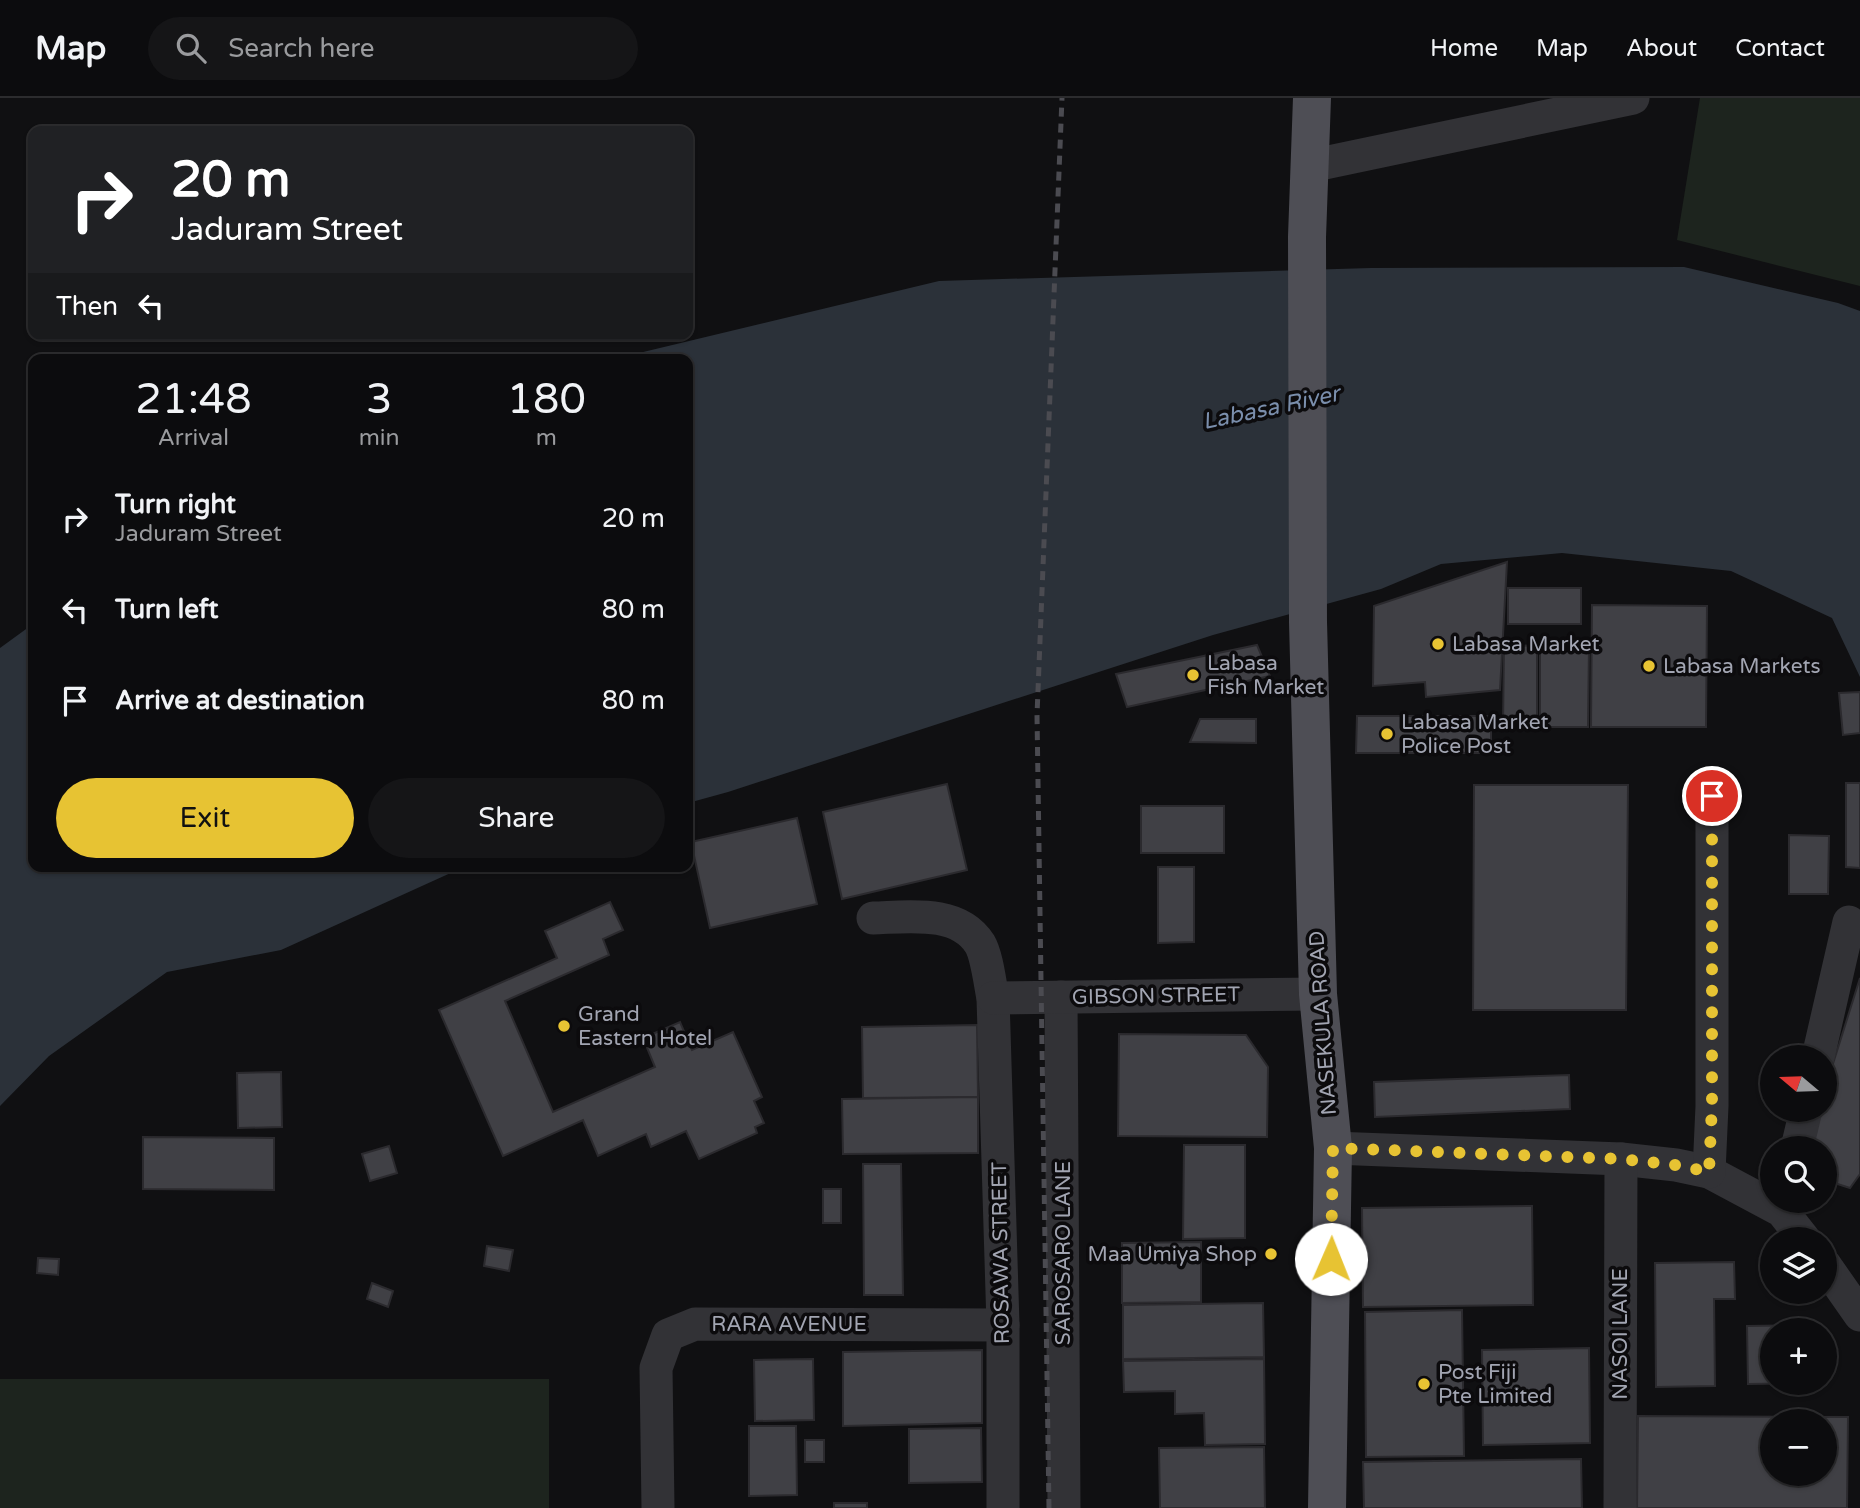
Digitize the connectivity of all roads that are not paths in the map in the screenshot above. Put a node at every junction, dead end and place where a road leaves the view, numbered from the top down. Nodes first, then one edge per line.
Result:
1 (1312, 98) edge
2 (1633, 98) edge
3 (1310, 166) junction
4 (1712, 796) dead end
5 (873, 918) dead end
6 (1849, 922) dead end
7 (1318, 994) junction
8 (1061, 997) junction
9 (993, 998) junction
10 (1821, 1045) edge
11 (1333, 1148) junction
12 (1621, 1159) junction
13 (1709, 1172) junction
14 (1760, 1195) edge
15 (1837, 1282) edge
16 (1860, 1315) edge
17 (1003, 1325) junction
18 (658, 1508) edge
19 (1003, 1508) edge
20 (1064, 1508) edge
21 (1327, 1508) edge
22 (1620, 1508) edge

1 - 3 main road, NASEKULA ROAD
2 - 3 street
3 - 7 main road, NASEKULA ROAD
4 - 13 street
5 - 9 street, ROSAWA STREET
6 - 10 street
7 - 8 street, GIBSON STREET
7 - 11 main road, NASEKULA ROAD
8 - 9 street, GIBSON STREET
8 - 20 street, SAROSARO LANE
9 - 17 street, ROSAWA STREET
11 - 12 street
11 - 21 main road, NASEKULA ROAD
12 - 13 street
12 - 22 street, NASOI LANE
13 - 14 street
15 - 16 street
17 - 18 street, RARA AVENUE
17 - 19 street, ROSAWA STREET

